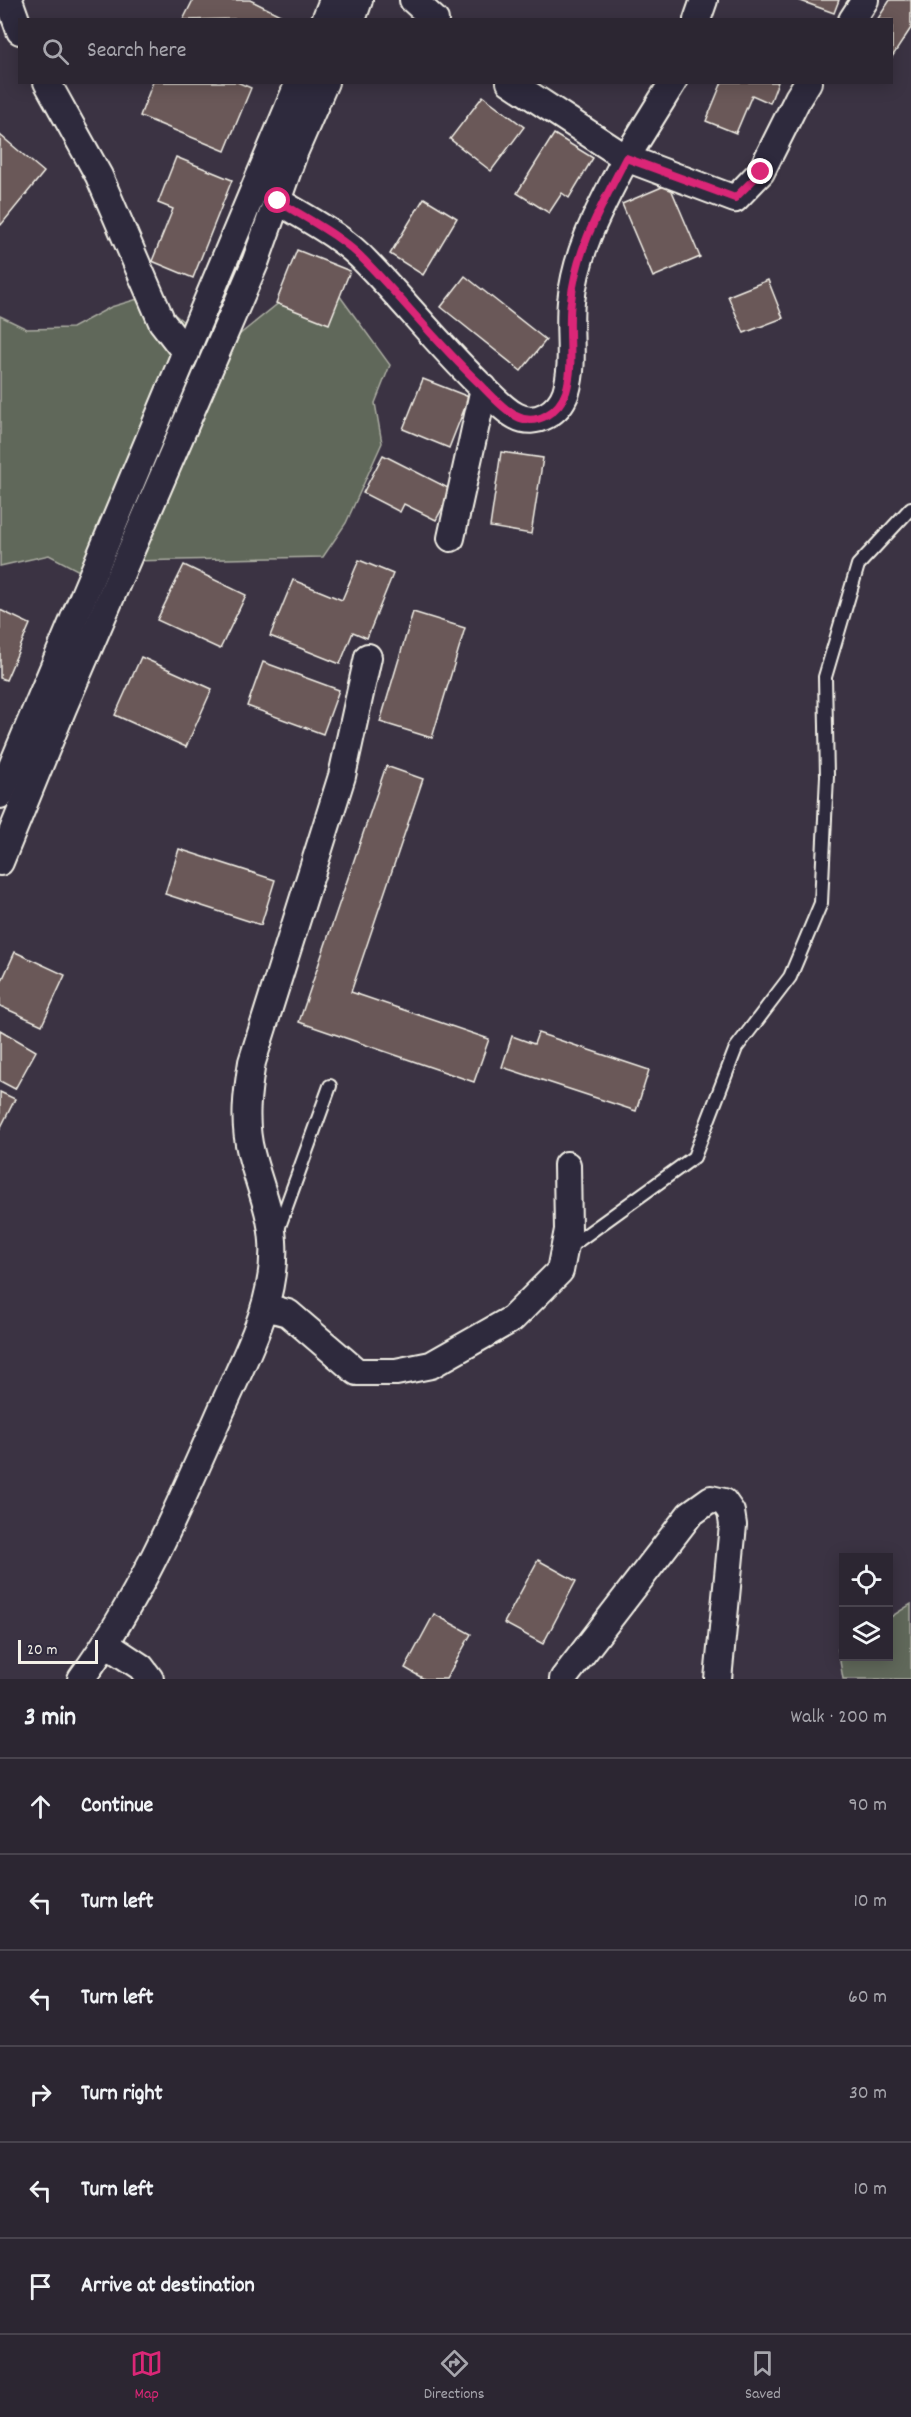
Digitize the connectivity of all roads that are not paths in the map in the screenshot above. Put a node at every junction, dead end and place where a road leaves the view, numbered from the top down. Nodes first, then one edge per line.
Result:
1 (9, 0) edge
2 (333, 0) edge
3 (360, 0) edge
4 (413, 0) edge
5 (704, 0) edge
6 (865, 0) edge
7 (326, 18) edge
8 (353, 18) edge
9 (433, 18) edge
10 (698, 18) edge
11 (853, 18) edge
12 (18, 25) edge
13 (48, 84) edge
14 (298, 84) edge
15 (324, 84) edge
16 (513, 84) edge
17 (672, 84) edge
18 (807, 84) edge
19 (626, 158) junction
20 (278, 201) junction
21 (228, 252) junction
22 (255, 263) junction
23 (186, 353) junction
24 (484, 388) junction
25 (911, 508) edge
26 (451, 538) dead end
27 (368, 657) dead end
28 (0, 795) edge
29 (0, 862) edge
30 (330, 1086) dead end
31 (567, 1166) dead end
32 (273, 1241) junction
33 (564, 1251) junction
34 (264, 1307) junction
35 (106, 1644) junction
36 (81, 1679) edge
37 (150, 1679) edge
38 (563, 1679) edge
39 (718, 1679) edge

1 - 12 street
2 - 7 street
3 - 8 street
4 - 9 street
5 - 10 street
6 - 11 street
13 - 23 street
14 - 21 street
15 - 20 street
16 - 19 street
17 - 19 street
18 - 19 street
19 - 24 street
20 - 22 street
20 - 24 street
21 - 22 street
21 - 23 street
22 - 29 street
23 - 28 street
24 - 26 street
25 - 33 lane
27 - 32 street
30 - 32 lane
31 - 33 street
32 - 34 street
33 - 34 street
34 - 35 street
35 - 36 street
35 - 37 street
38 - 39 street

